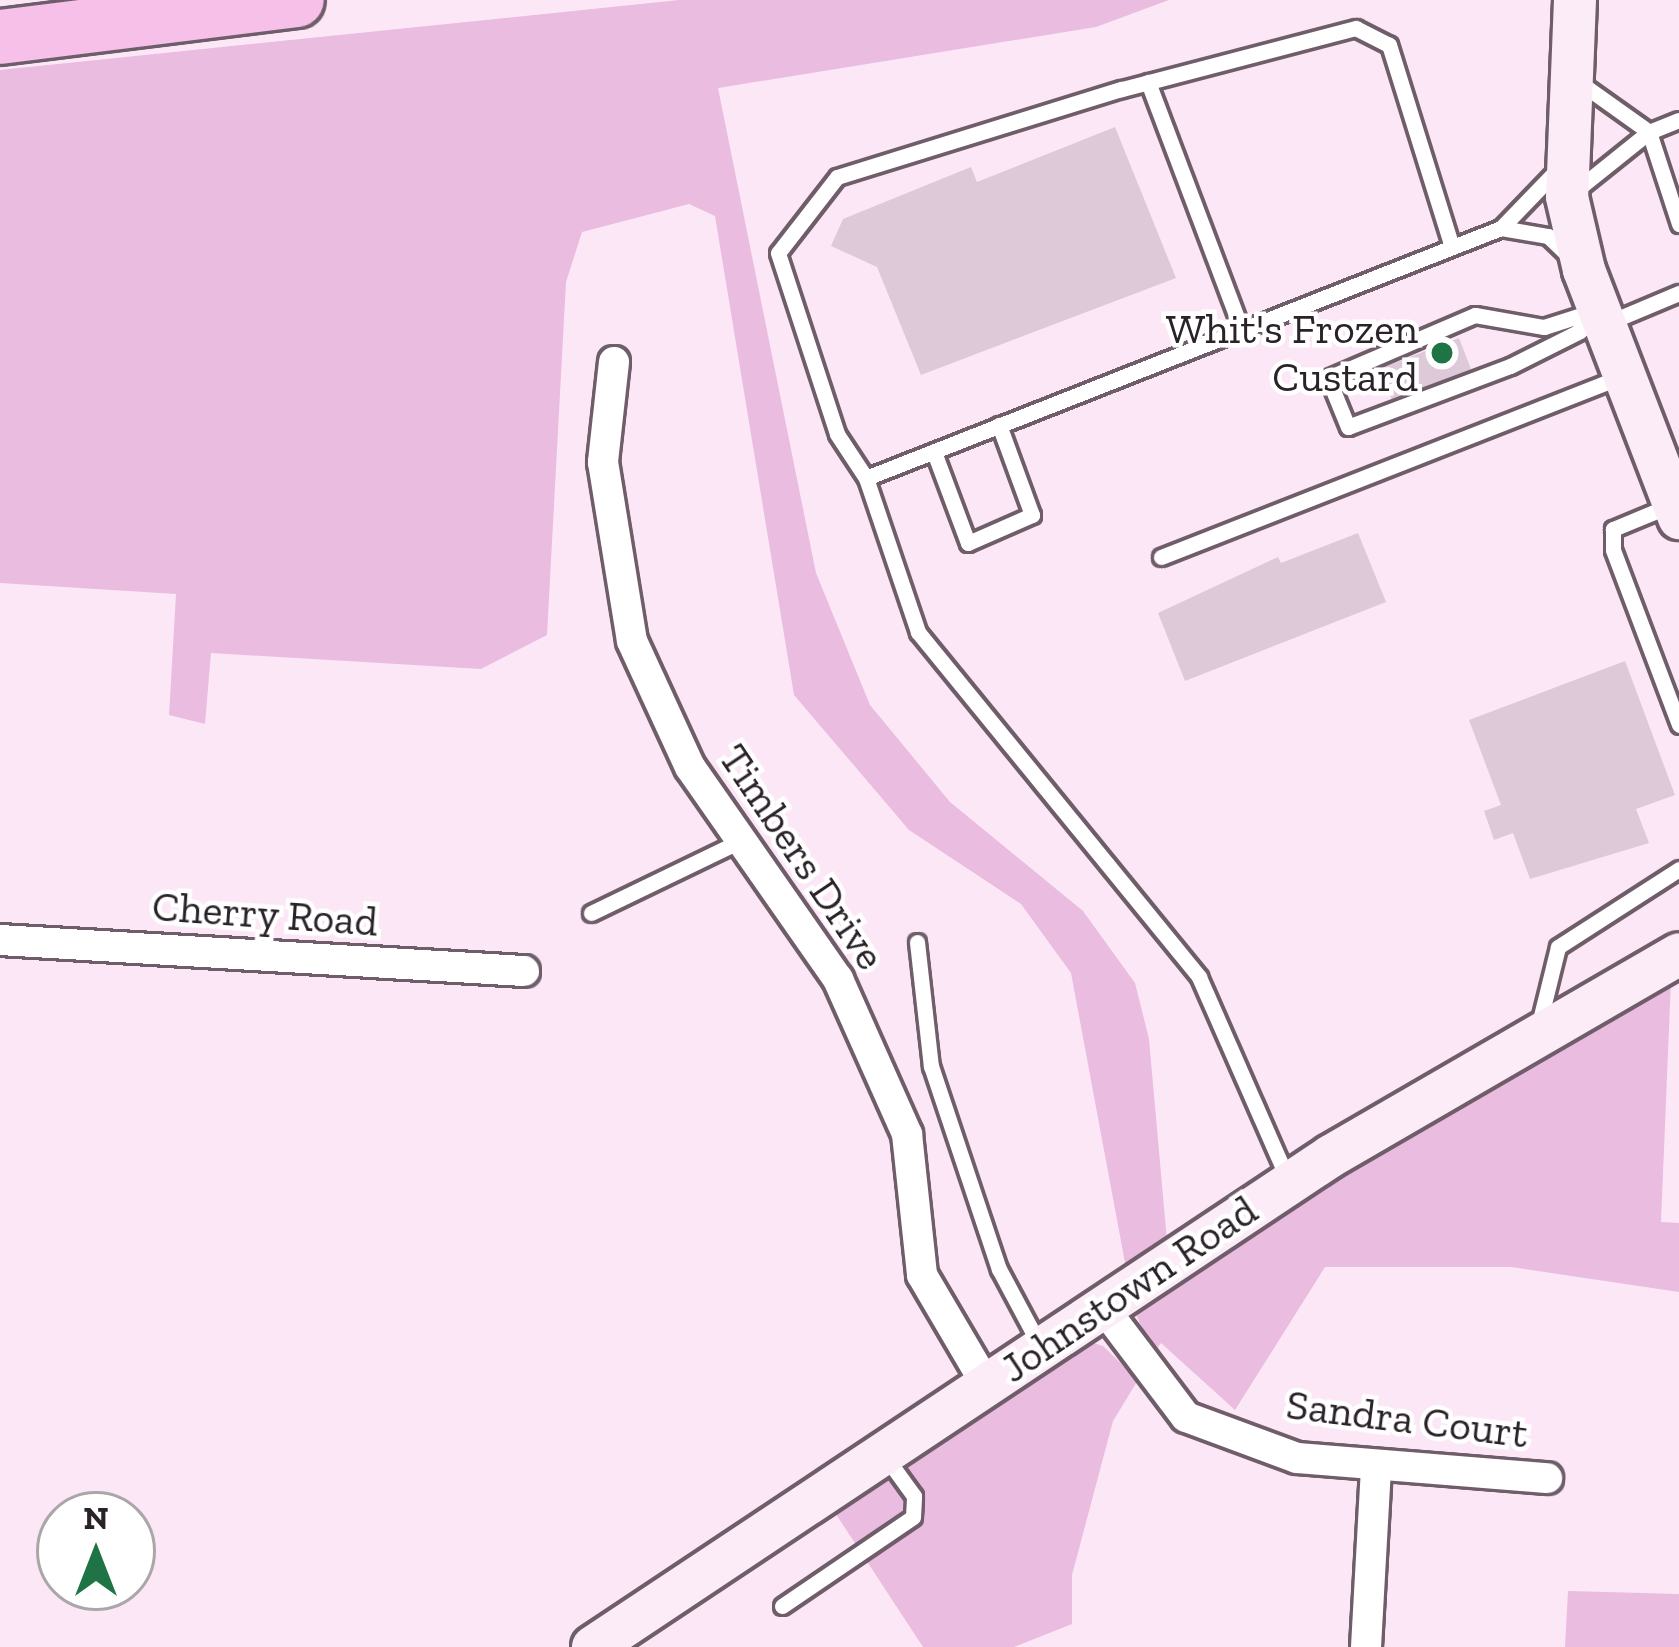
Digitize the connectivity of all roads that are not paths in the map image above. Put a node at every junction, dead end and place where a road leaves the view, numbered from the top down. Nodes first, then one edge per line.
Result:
1 (118, 0) edge
2 (297, 0) edge
3 (1575, 0) edge
4 (0, 10) edge
5 (0, 37) edge
6 (1566, 73) junction
7 (1148, 82) junction
8 (1679, 120) edge
9 (1649, 132) junction
10 (1566, 179) junction
11 (1679, 224) edge
12 (1501, 228) junction
13 (1452, 247) junction
14 (1679, 293) edge
15 (1593, 305) junction
16 (1242, 331) junction
17 (614, 362) dead end
18 (1624, 376) junction
19 (999, 425) junction
20 (934, 452) junction
21 (866, 478) junction
22 (1676, 511) edge
23 (1161, 556) dead end
24 (1679, 725) edge
25 (740, 841) junction
26 (1679, 869) edge
27 (591, 913) dead end
28 (0, 940) edge
29 (917, 942) dead end
30 (1679, 954) edge
31 (524, 970) dead end
32 (1535, 1037) junction
33 (1290, 1183) junction
34 (1102, 1306) junction
35 (1040, 1347) junction
36 (986, 1384) junction
37 (883, 1453) junction
38 (1376, 1467) junction
39 (1547, 1478) dead end
40 (782, 1606) dead end
41 (593, 1647) edge
42 (1366, 1647) edge

1 - 4 highway
2 - 5 highway
3 - 6 main road
6 - 9 lane
6 - 10 main road
7 - 13 lane
7 - 16 lane
7 - 21 lane
8 - 9 lane
9 - 10 lane
9 - 11 lane
10 - 12 lane
10 - 15 main road
12 - 13 lane
12 - 15 lane
13 - 16 lane
14 - 15 lane
15 - 15 lane
15 - 18 main road
16 - 19 lane
17 - 25 street, Timbers Drive
18 - 22 main road
18 - 23 lane
19 - 20 lane
19 - 20 lane
20 - 21 lane
21 - 33 lane
22 - 24 lane
25 - 27 lane
25 - 36 street, Timbers Drive
26 - 32 lane
28 - 31 street, Cherry Road
29 - 35 lane
30 - 32 main road, Johnstown Road
32 - 33 main road, Johnstown Road
33 - 34 main road, Johnstown Road
34 - 35 main road, Johnstown Road
34 - 38 street, Sandra Court
35 - 36 main road, Johnstown Road
36 - 37 main road, Johnstown Road
37 - 40 lane
37 - 41 main road, Johnstown Road
38 - 39 street, Sandra Court
38 - 42 street

